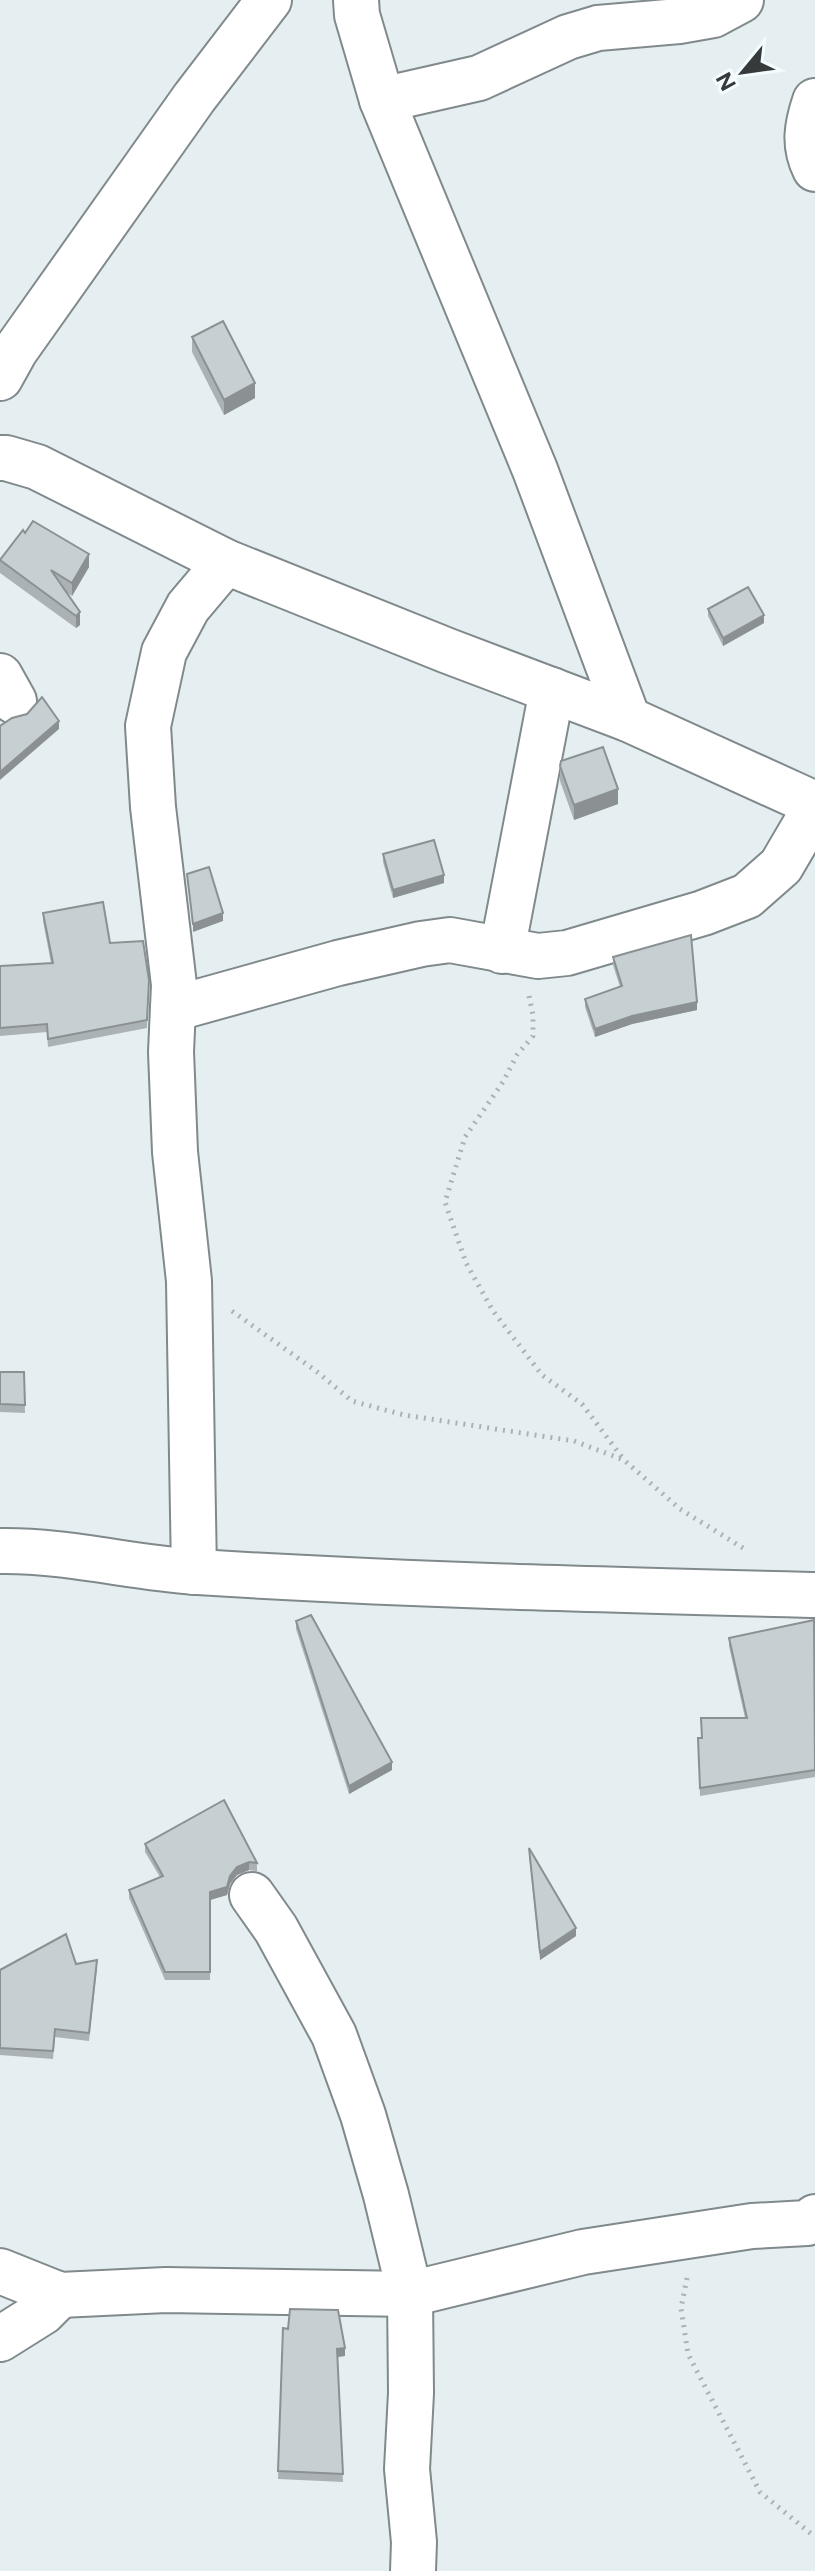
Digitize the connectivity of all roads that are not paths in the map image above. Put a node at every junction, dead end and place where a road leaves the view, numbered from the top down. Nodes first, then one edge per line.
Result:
1 (269, 0) edge
2 (356, 0) edge
3 (741, 0) edge
4 (382, 100) junction
5 (815, 101) edge
6 (814, 165) edge
7 (0, 378) edge
8 (0, 458) edge
9 (226, 562) junction
10 (552, 690) junction
11 (628, 719) junction
12 (815, 806) edge
13 (502, 951) junction
14 (173, 1009) junction
15 (0, 1551) edge
16 (194, 1572) junction
17 (815, 1595) edge
18 (252, 1895) dead end
19 (815, 2217) edge
20 (0, 2271) edge
21 (410, 2294) junction
22 (60, 2295) junction
23 (0, 2339) edge
24 (413, 2571) edge

1 - 7 street
2 - 4 street
3 - 4 street
4 - 11 street
5 - 6 street
8 - 9 street
9 - 10 street
9 - 14 street
10 - 11 street
10 - 13 street
11 - 12 street
12 - 13 street
13 - 14 street
14 - 16 street
15 - 16 street
16 - 17 street
18 - 21 street
19 - 21 street
20 - 22 street
21 - 22 street
21 - 24 street
22 - 23 street

